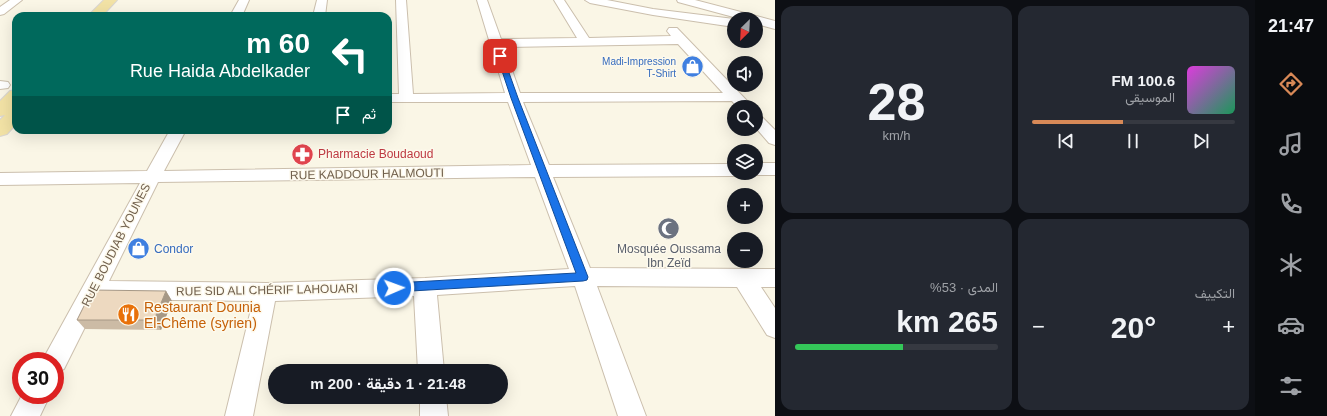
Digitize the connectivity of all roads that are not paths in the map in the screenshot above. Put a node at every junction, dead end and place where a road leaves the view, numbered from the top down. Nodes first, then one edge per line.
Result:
1 (17, 0) edge
2 (111, 0) edge
3 (126, 0) edge
4 (244, 0) edge
5 (322, 0) edge
6 (401, 0) edge
7 (482, 0) edge
8 (559, 0) edge
9 (590, 0) edge
10 (682, 0) edge
11 (605, 1) edge
12 (0, 12) edge
13 (99, 12) edge
14 (114, 12) edge
15 (238, 12) edge
16 (320, 12) edge
17 (653, 12) junction
18 (775, 14) edge
19 (727, 22) edge
20 (764, 24) edge
21 (682, 40) junction
22 (586, 42) junction
23 (496, 43) junction
24 (6, 89) edge
25 (392, 98) edge
26 (406, 98) junction
27 (514, 98) junction
28 (738, 100) edge
29 (727, 102) edge
30 (0, 111) edge
31 (12, 118) edge
32 (763, 127) edge
33 (0, 130) edge
34 (176, 134) edge
35 (775, 140) edge
36 (763, 169) edge
37 (775, 169) edge
38 (727, 170) edge
39 (543, 171) junction
40 (151, 178) junction
41 (0, 179) edge
42 (583, 277) junction
43 (743, 278) junction
44 (775, 278) edge
45 (426, 287) junction
46 (94, 290) junction
47 (266, 292) junction
48 (775, 328) edge
49 (60, 352) edge
50 (431, 364) edge
51 (32, 404) edge
52 (433, 404) edge
53 (25, 416) edge
54 (239, 416) edge
55 (434, 416) edge
56 (632, 416) edge

1 - 12 street
2 - 13 main road
3 - 14 main road
4 - 15 street
5 - 16 street
6 - 26 street
7 - 23 street
8 - 22 street
9 - 11 street
10 - 20 street
11 - 17 street
17 - 19 street
17 - 21 street
18 - 20 street
21 - 22 street
21 - 28 street
22 - 23 street
23 - 27 street
24 - 30 main road
25 - 26 street
26 - 27 street
27 - 29 street
27 - 39 street
31 - 33 main road
32 - 35 street
34 - 40 street, RUE BOUDIAB YOUNES
36 - 37 street
38 - 39 street, RUE KADDOUR HALMOUTI
39 - 40 street, RUE KADDOUR HALMOUTI
39 - 42 street
40 - 41 street, RUE KADDOUR HALMOUTI
40 - 46 street, RUE BOUDIAB YOUNES
42 - 43 street, RUE SID ALI CHÉRIF LAHOUARI
42 - 45 street, RUE SID ALI CHÉRIF LAHOUARI
42 - 56 street
43 - 44 street, RUE SID ALI CHÉRIF LAHOUARI
43 - 48 street
45 - 47 street, RUE SID ALI CHÉRIF LAHOUARI
45 - 50 street
46 - 47 street, RUE SID ALI CHÉRIF LAHOUARI
46 - 49 street, RUE BOUDIAB YOUNES
47 - 54 street
51 - 53 street
52 - 55 street

